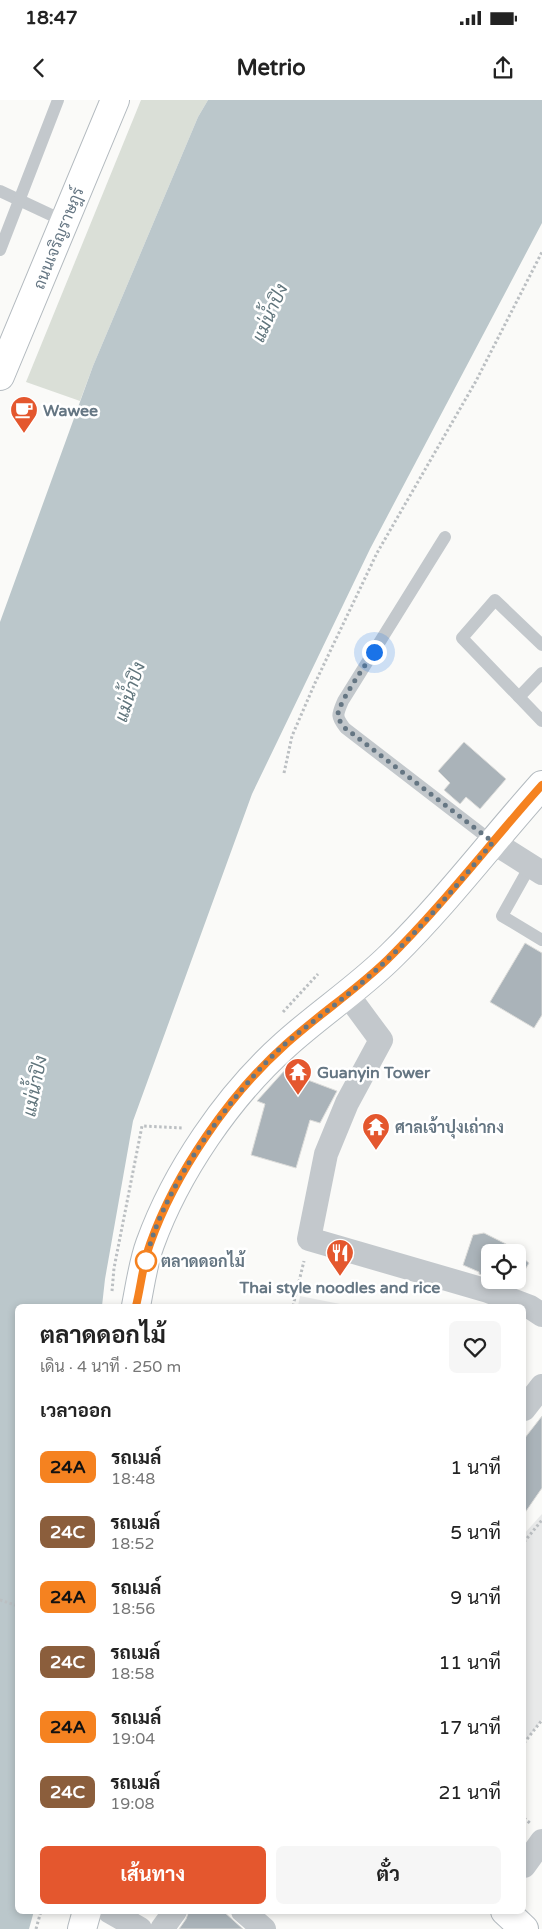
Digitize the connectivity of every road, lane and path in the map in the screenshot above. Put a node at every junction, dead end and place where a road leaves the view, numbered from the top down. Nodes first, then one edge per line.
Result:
1 (58, 100) edge
2 (115, 100) edge
3 (0, 191) edge
4 (19, 200) junction
5 (64, 221) junction
6 (0, 250) edge
7 (542, 252) edge
8 (0, 376) edge
9 (445, 537) dead end
10 (542, 645) edge
11 (542, 673) edge
12 (519, 697) junction
13 (542, 720) edge
14 (284, 773) dead end
15 (542, 785) edge
16 (493, 842) junction
17 (536, 870) edge
18 (542, 940) edge
19 (347, 994) junction
20 (309, 1239) junction
21 (136, 1304) edge
22 (293, 1304) edge
23 (523, 1304) edge
24 (526, 1305) edge
25 (542, 1315) edge
26 (542, 1386) edge
27 (526, 1406) edge
28 (542, 1520) edge
29 (526, 1540) edge
30 (0, 1600) edge
31 (15, 1605) edge
32 (542, 1720) edge
33 (526, 1740) edge
34 (542, 1841) edge
35 (526, 1863) edge
36 (40, 1914) edge
37 (86, 1914) edge
38 (115, 1914) edge
39 (173, 1914) edge
40 (246, 1914) edge
41 (508, 1914) edge
42 (36, 1929) edge
43 (82, 1929) edge
44 (140, 1929) edge
45 (162, 1929) edge
46 (264, 1929) edge
47 (524, 1929) edge

1 - 4 lane
2 - 5 street, ถนนเจริญราษฎร์
3 - 4 lane
4 - 5 lane
4 - 6 lane
5 - 8 street, ถนนเจริญราษฎร์
7 - 14 path
9 - 16 lane
10 - 12 lane
11 - 12 lane
12 - 13 lane
15 - 16 street
16 - 17 street
16 - 19 street
17 - 18 lane
19 - 20 street
19 - 21 street
20 - 22 path
20 - 23 street
24 - 25 street
26 - 27 street
28 - 29 path
30 - 31 path
32 - 33 path
34 - 35 street
36 - 42 path
37 - 43 street
38 - 44 street
39 - 45 street
40 - 46 street
41 - 47 street

